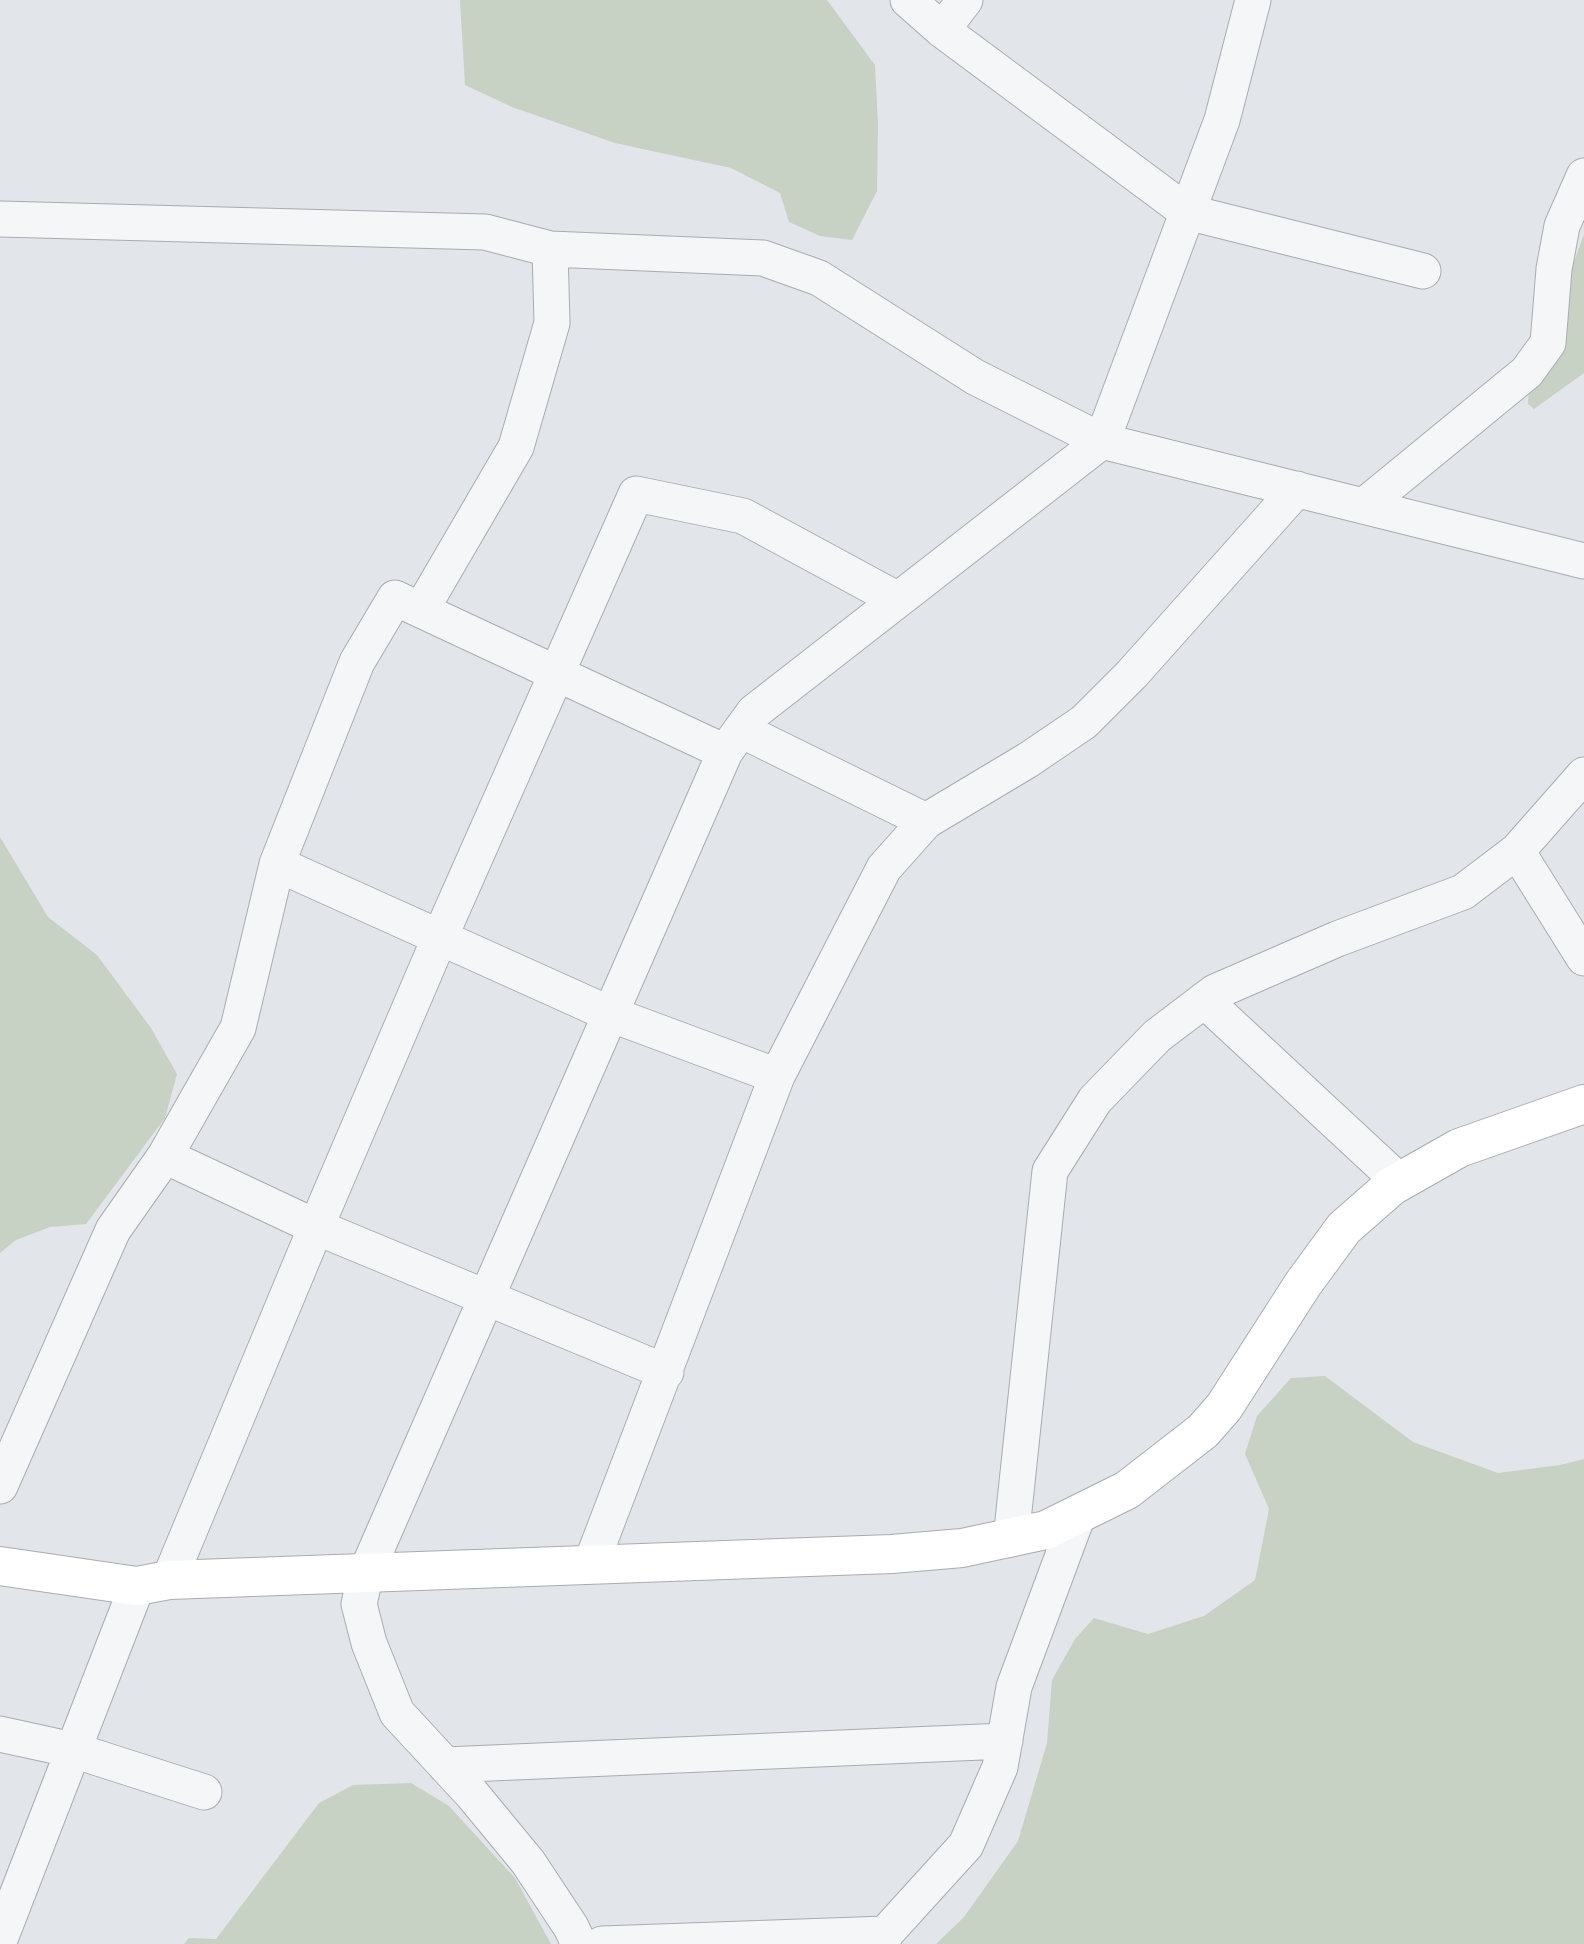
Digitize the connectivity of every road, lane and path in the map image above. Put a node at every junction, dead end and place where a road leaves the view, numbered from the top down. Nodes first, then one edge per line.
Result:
1 (908, 0) edge
2 (965, 0) edge
3 (1254, 0) edge
4 (942, 30) junction
5 (1584, 176) edge
6 (1187, 212) junction
7 (0, 219) edge
8 (550, 249) junction
9 (1423, 271) dead end
10 (1102, 441) junction
11 (1297, 489) junction
12 (1365, 505) junction
13 (1584, 561) edge
14 (898, 600) junction
15 (421, 610) junction
16 (555, 673) junction
17 (733, 741) junction
18 (1584, 775) edge
19 (926, 821) junction
20 (1517, 851) junction
21 (277, 864) junction
22 (440, 937) junction
23 (1584, 958) edge
24 (1203, 1000) junction
25 (610, 1014) junction
26 (777, 1076) junction
27 (1584, 1104) edge
28 (165, 1156) junction
29 (1400, 1181) junction
30 (316, 1227) junction
31 (486, 1298) junction
32 (666, 1372) junction
33 (0, 1486) edge
34 (1078, 1515) junction
35 (1011, 1539) junction
36 (591, 1564) junction
37 (0, 1566) edge
38 (366, 1573) junction
39 (153, 1583) junction
40 (0, 1734) edge
41 (1004, 1741) junction
42 (73, 1750) junction
43 (445, 1765) junction
44 (204, 1792) dead end
45 (0, 1939) edge
46 (881, 1939) edge
47 (579, 1944) edge
48 (602, 1944) edge

1 - 4 street
2 - 4 street
3 - 6 street
4 - 6 street
5 - 12 street
6 - 9 street
6 - 10 street
7 - 8 street
8 - 10 street
8 - 15 street
10 - 11 street
10 - 14 street
11 - 12 street
11 - 19 street
12 - 13 street
14 - 16 street
14 - 17 street
15 - 16 street
15 - 21 street
16 - 17 street
16 - 22 street
17 - 19 street
17 - 25 street
18 - 20 street
19 - 26 street
20 - 23 street
20 - 24 street
21 - 22 street
21 - 28 street
22 - 25 street
22 - 30 street
24 - 29 street
24 - 35 street
25 - 26 street
25 - 31 street
26 - 32 street
27 - 29 street
28 - 30 street
28 - 33 street
29 - 34 street
30 - 31 street
30 - 39 street
31 - 32 street
31 - 38 street
32 - 36 street
34 - 35 street
34 - 41 street
35 - 36 street
36 - 38 street
37 - 39 street
38 - 39 street
38 - 43 street
39 - 42 street
40 - 42 street
41 - 43 street
41 - 46 street
42 - 44 street
42 - 45 street
43 - 47 street
46 - 48 street

